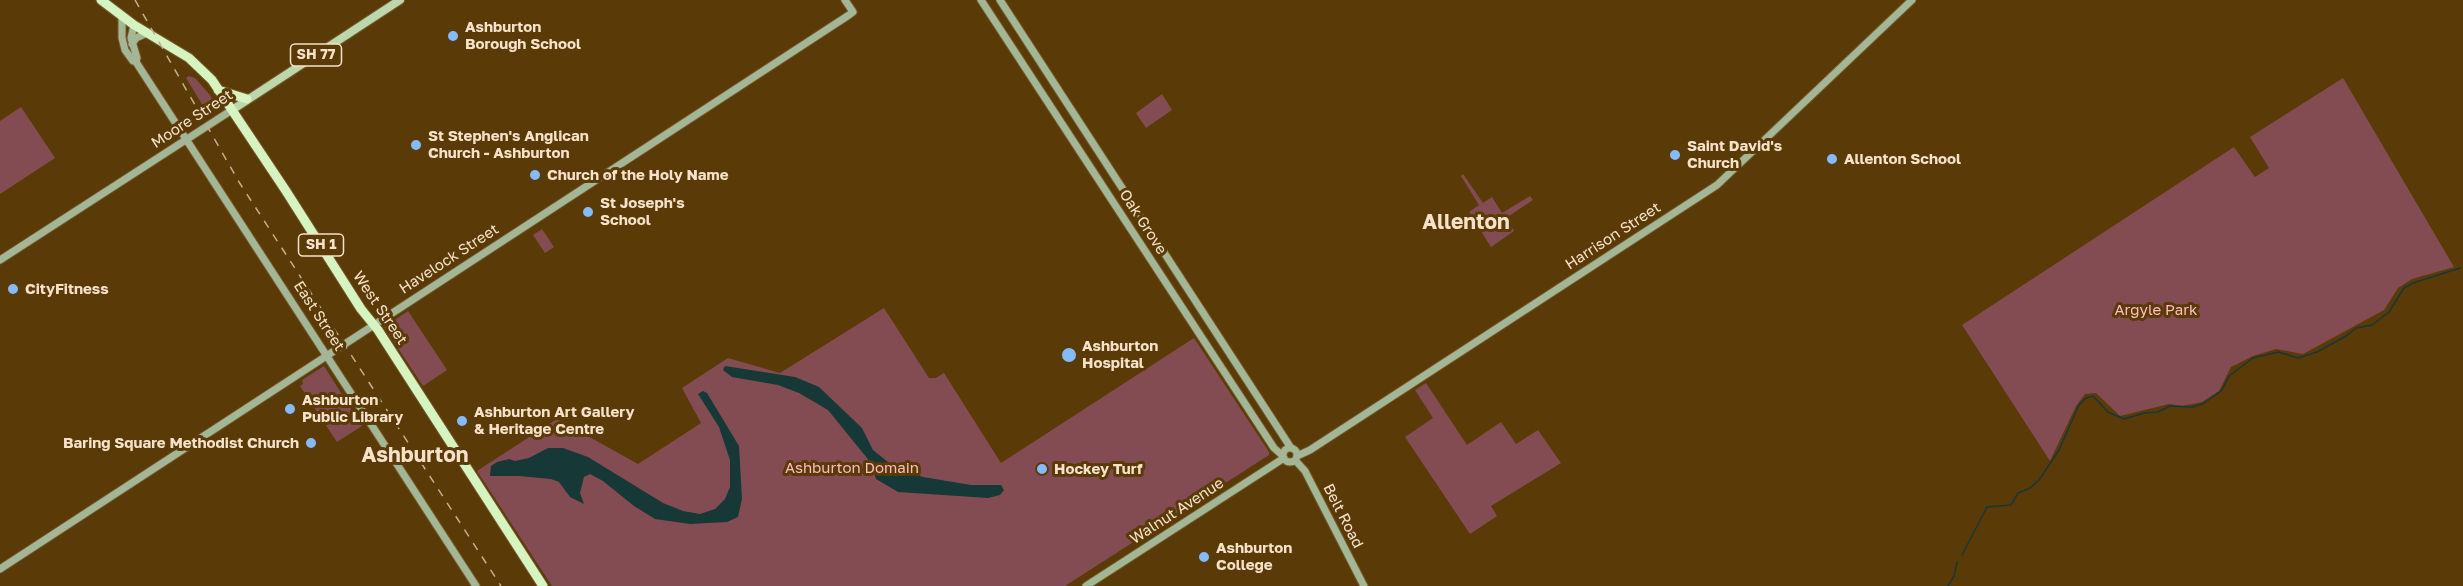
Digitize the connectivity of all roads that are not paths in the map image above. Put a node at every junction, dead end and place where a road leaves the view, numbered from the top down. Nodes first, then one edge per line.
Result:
1 (101, 0) edge
2 (400, 0) edge
3 (845, 0) edge
4 (981, 0) edge
5 (1000, 0) edge
6 (1912, 0) edge
7 (122, 17) junction
8 (134, 25) junction
9 (147, 33) junction
10 (132, 44) junction
11 (136, 62) junction
12 (218, 90) junction
13 (247, 99) junction
14 (232, 110) junction
15 (186, 140) junction
16 (0, 260) edge
17 (373, 325) junction
18 (326, 355) junction
19 (1274, 448) junction
20 (1291, 448) junction
21 (1283, 458) junction
22 (1296, 458) junction
23 (1269, 467) junction
24 (0, 569) edge
25 (477, 586) edge
26 (543, 586) edge
27 (1086, 586) edge
28 (1364, 586) edge

1 - 7 highway, SH 1
2 - 13 main road, Moore Street / SH 77
3 - 17 street, Havelock Street
4 - 19 street, Oak Grove
5 - 20 street, Oak Grove
6 - 22 street, Harrison Street
7 - 8 highway, West Street / SH 1
7 - 11 street, East Street
8 - 9 highway, West Street / SH 1
8 - 10 street, East Street
9 - 10 street
9 - 12 highway, West Street / SH 1
10 - 11 street, East Street
11 - 15 street, East Street
12 - 13 highway
12 - 14 highway, West Street / SH 1
13 - 14 main road, Moore Street / SH 77
14 - 15 street, Moore Street
14 - 17 highway, West Street / SH 1
15 - 16 street, Moore Street
15 - 18 street, East Street
17 - 18 street, Havelock Street
17 - 26 highway, West Street / SH 1
18 - 24 street, Havelock Street
18 - 25 street, East Street
19 - 21 street, Oak Grove
19 - 23 street
20 - 21 street
20 - 22 street
21 - 22 street
21 - 23 street, Walnut Avenue
22 - 28 street, Belt Road
23 - 27 street, Walnut Avenue

